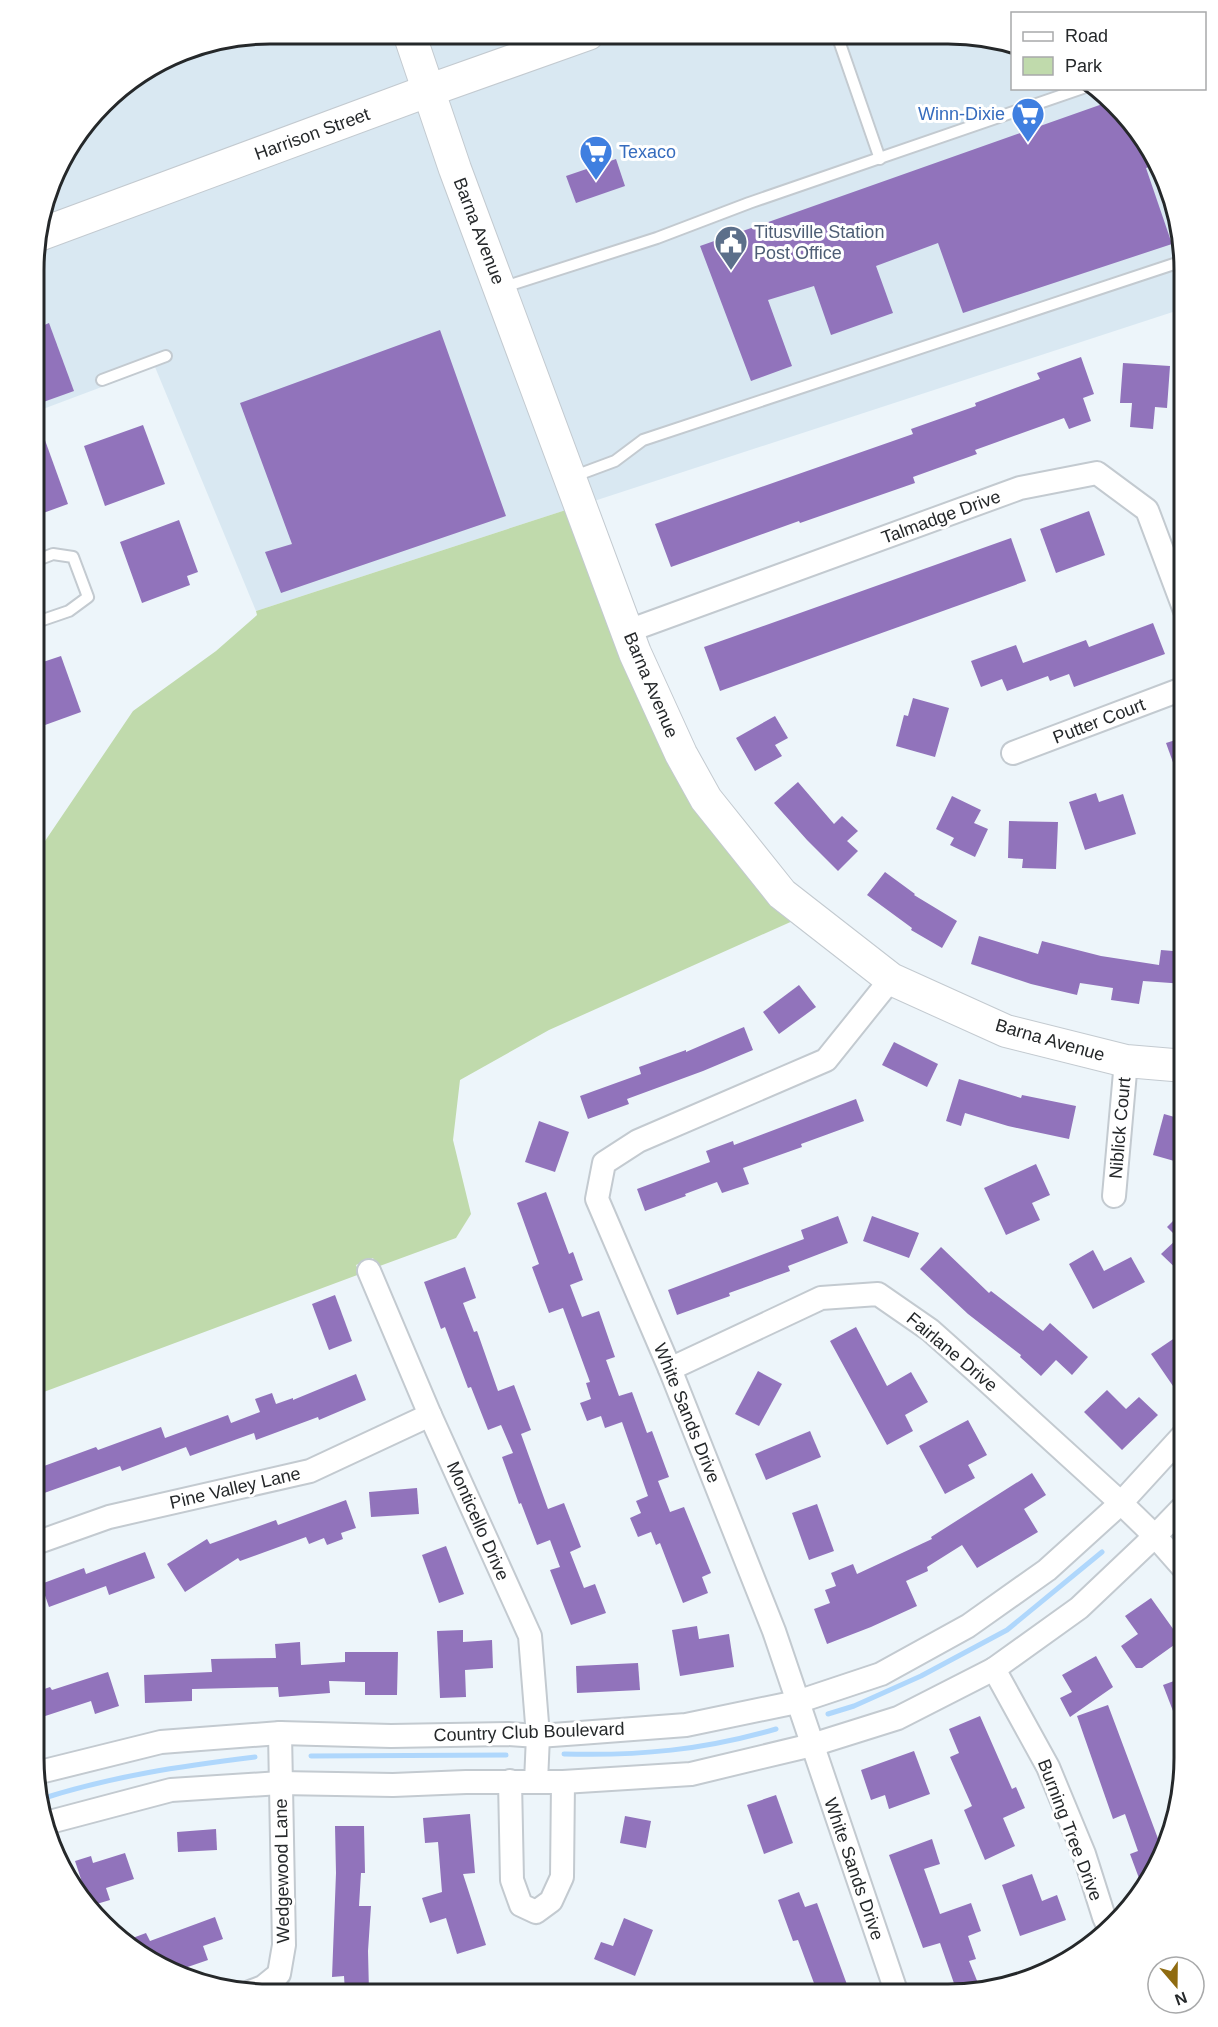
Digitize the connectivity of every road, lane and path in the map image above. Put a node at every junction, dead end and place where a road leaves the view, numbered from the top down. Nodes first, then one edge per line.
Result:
1 (413, 44) edge
2 (560, 44) edge
3 (840, 44) edge
4 (430, 90) junction
5 (1077, 90) edge
6 (880, 159) junction
7 (47, 232) edge
8 (1174, 264) edge
9 (501, 288) junction
10 (166, 357) dead end
11 (102, 380) dead end
12 (571, 477) junction
13 (44, 557) edge
14 (1174, 581) edge
15 (44, 620) edge
16 (628, 631) junction
17 (1174, 692) edge
18 (1012, 753) dead end
19 (891, 980) junction
20 (1126, 1061) junction
21 (1174, 1065) edge
22 (1114, 1196) dead end
23 (369, 1271) dead end
24 (670, 1369) junction
25 (430, 1415) junction
26 (1174, 1445) edge
27 (1121, 1503) junction
28 (1174, 1516) edge
29 (1155, 1536) junction
30 (44, 1540) edge
31 (1174, 1557) edge
32 (994, 1669) junction
33 (797, 1702) junction
34 (280, 1733) junction
35 (538, 1736) junction
36 (812, 1745) junction
37 (44, 1771) edge
38 (510, 1782) junction
39 (536, 1782) junction
40 (563, 1782) junction
41 (280, 1783) junction
42 (53, 1821) edge
43 (1105, 1920) edge
44 (267, 1984) edge
45 (894, 1984) edge

1 - 4 street, Barna Avenue
2 - 4 street, Harrison Street
3 - 6 lane
4 - 7 street, Harrison Street
4 - 9 street, Barna Avenue
5 - 6 lane
6 - 9 lane
8 - 12 lane
9 - 12 street, Barna Avenue
10 - 11 lane
12 - 16 street, Barna Avenue
13 - 15 lane
14 - 16 street, Talmadge Drive
16 - 19 street, Barna Avenue
17 - 18 street, Putter Court
19 - 20 street, Barna Avenue
19 - 24 street, White Sands Drive
20 - 21 street, Barna Avenue
20 - 22 street, Niblick Court
23 - 25 street, Monticello Drive
24 - 27 street, Fairlane Drive
24 - 33 street, White Sands Drive
25 - 30 street, Pine Valley Lane
25 - 35 street, Monticello Drive
26 - 27 street, Country Club Boulevard
27 - 29 street, Fairlane Drive
27 - 33 street, Country Club Boulevard
28 - 29 street
29 - 31 street, Fairlane Drive
29 - 32 street
32 - 36 street
32 - 43 street, Burning Tree Drive
33 - 35 street, Country Club Boulevard
33 - 36 street, White Sands Drive
34 - 35 street, Country Club Boulevard
34 - 37 street, Country Club Boulevard
34 - 41 street, Wedgewood Lane
35 - 39 street, Monticello Drive
36 - 40 street
36 - 45 street, White Sands Drive
38 - 39 street
38 - 40 street
38 - 41 street
39 - 40 street
41 - 42 street
41 - 44 street, Wedgewood Lane

